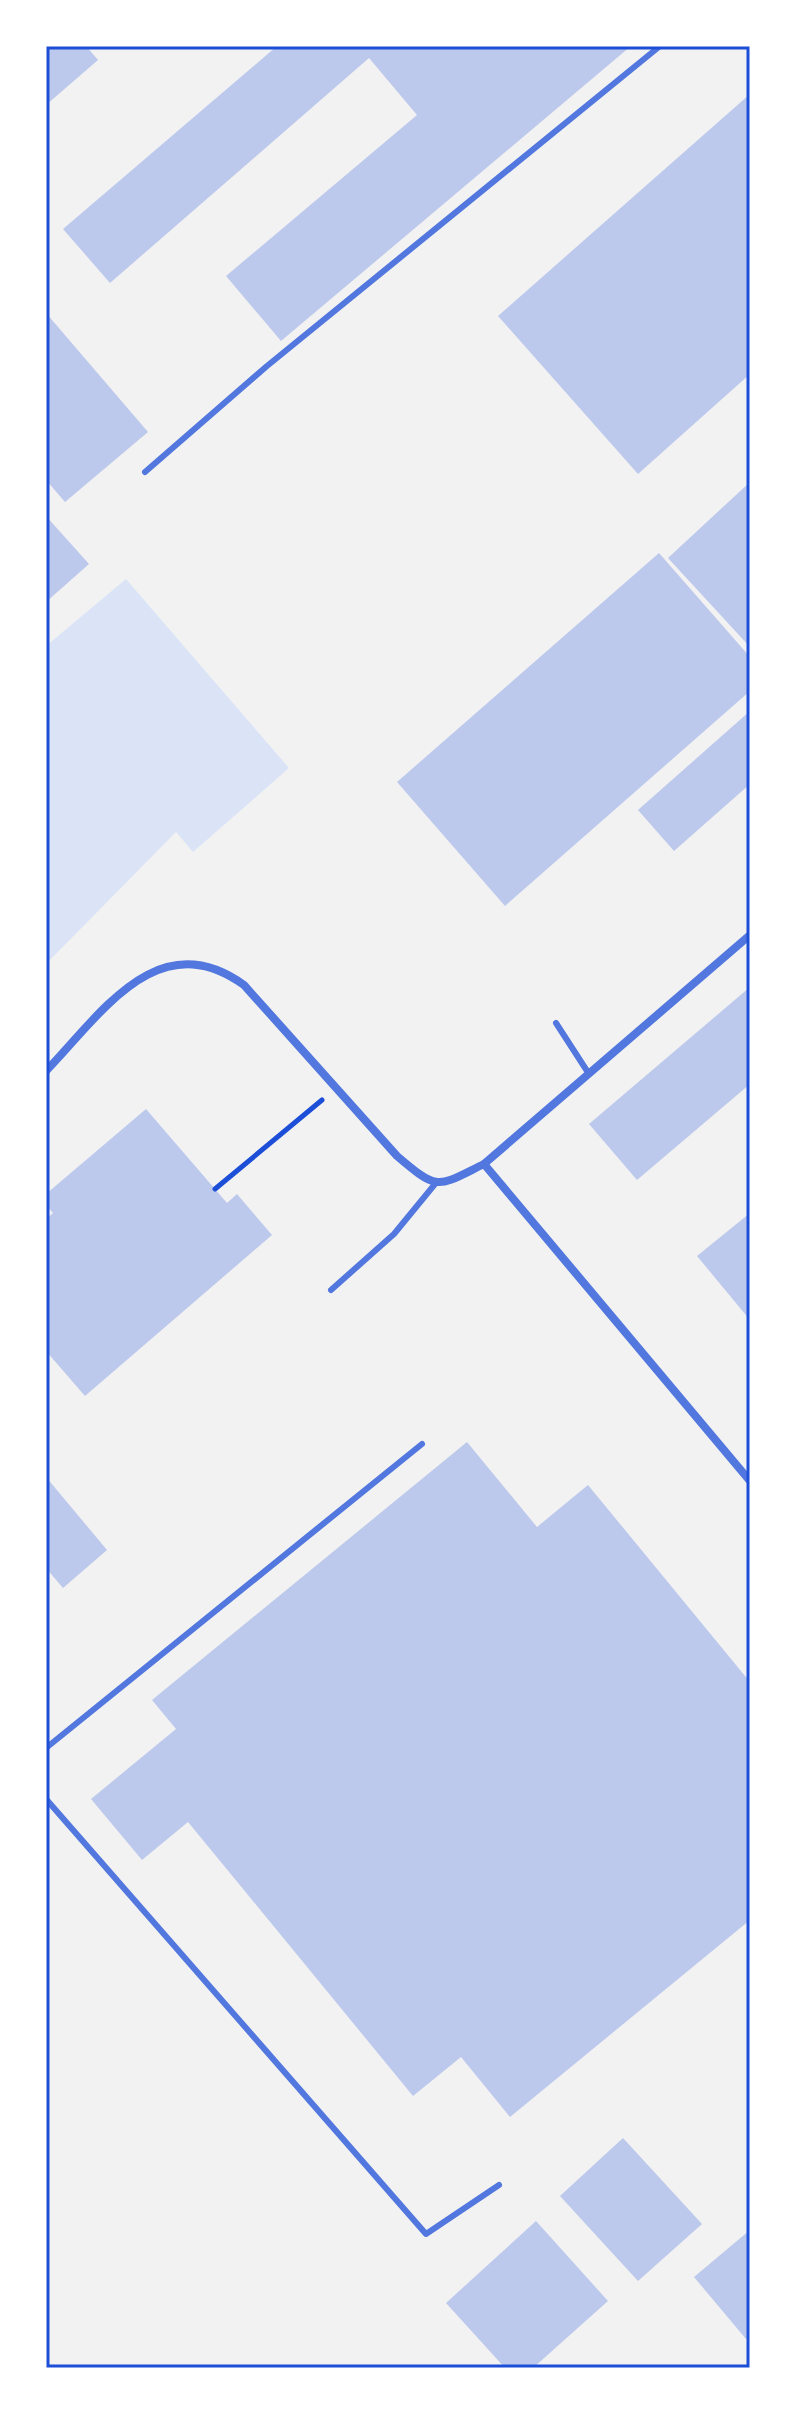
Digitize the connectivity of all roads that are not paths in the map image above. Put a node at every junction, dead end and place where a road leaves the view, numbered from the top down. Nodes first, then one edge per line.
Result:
1 (660, 46) edge
2 (145, 472) dead end
3 (750, 935) edge
4 (556, 1023) dead end
5 (46, 1071) edge
6 (589, 1074) junction
7 (484, 1164) junction
8 (435, 1184) junction
9 (331, 1290) dead end
10 (422, 1444) dead end
11 (750, 1481) edge
12 (46, 1748) edge
13 (46, 1799) edge
14 (499, 2185) dead end

1 - 2 lane
3 - 6 street
4 - 6 lane
5 - 8 street
6 - 7 street
7 - 8 street
7 - 11 street
8 - 9 lane
10 - 12 lane
13 - 14 lane

